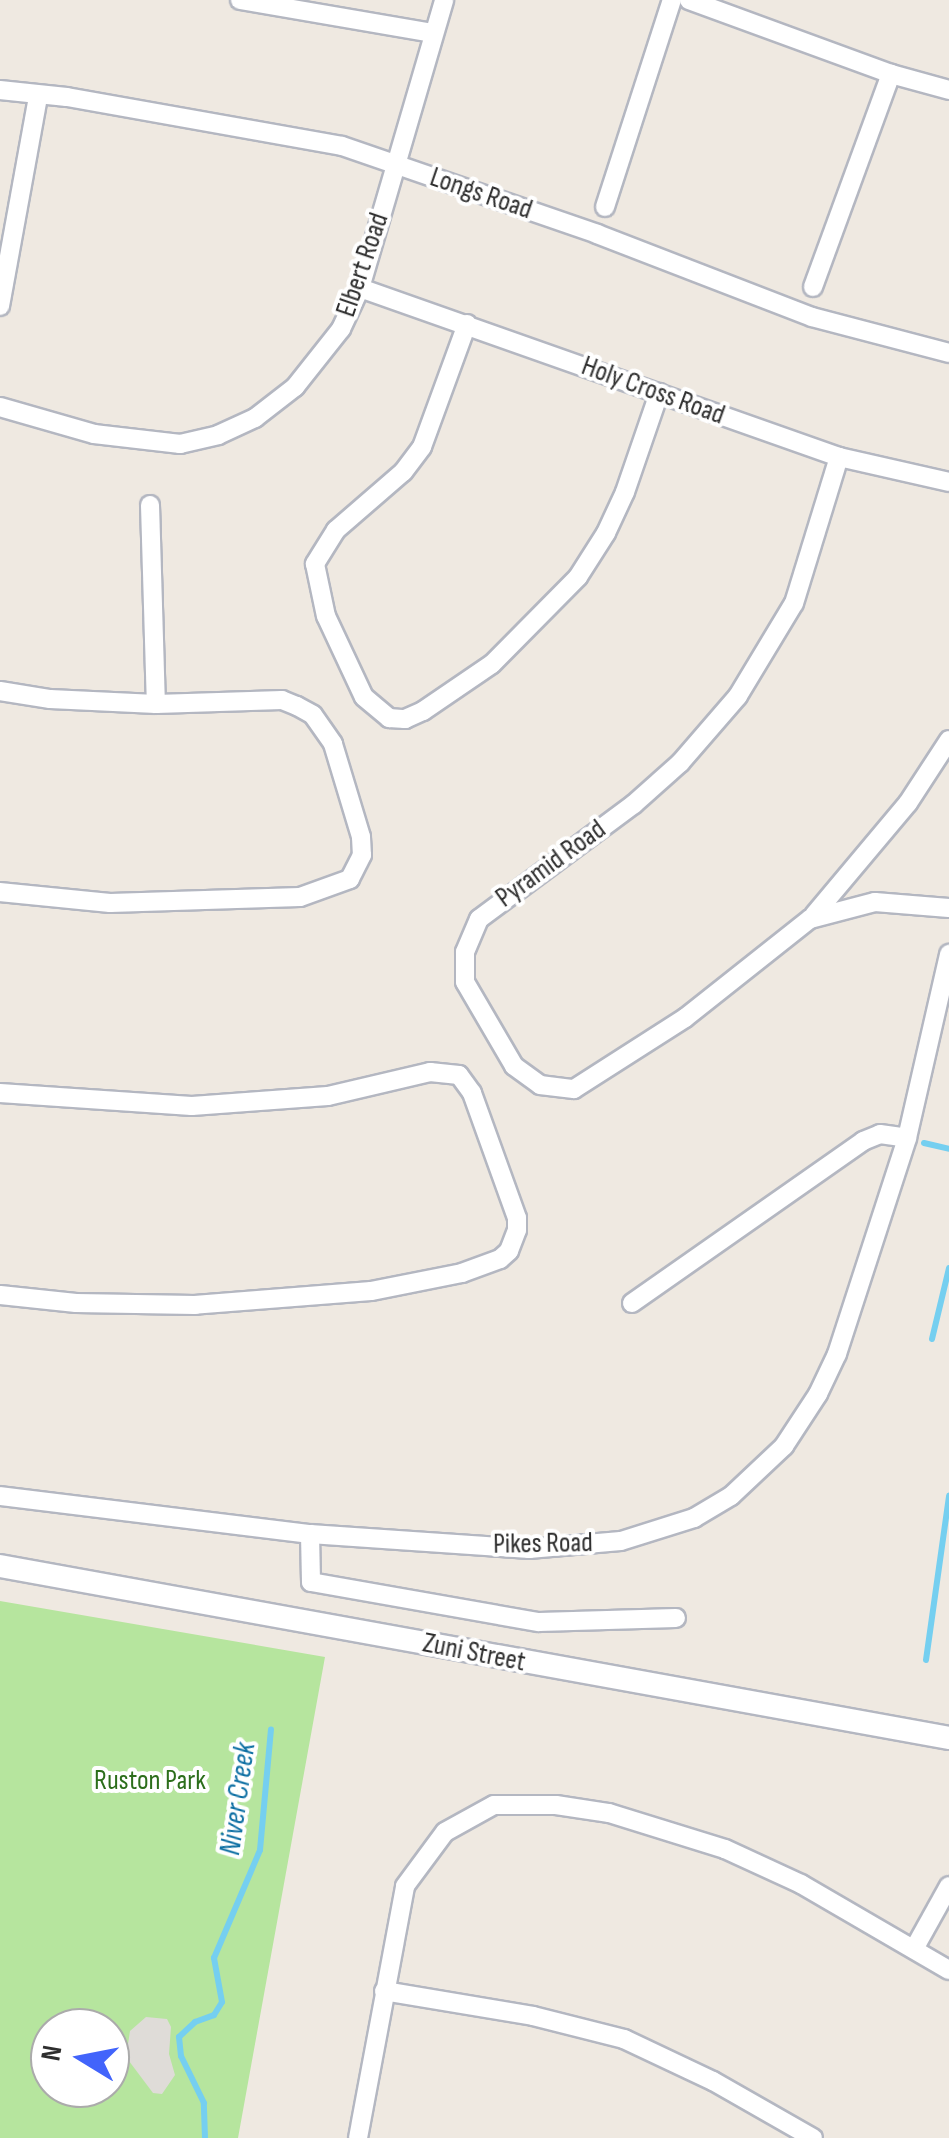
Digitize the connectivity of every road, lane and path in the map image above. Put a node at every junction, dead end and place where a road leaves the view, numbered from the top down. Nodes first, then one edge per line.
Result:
1 (240, 0) edge
2 (444, 0) edge
3 (672, 0) edge
4 (689, 0) edge
5 (433, 34) junction
6 (892, 74) junction
7 (0, 90) edge
8 (949, 90) edge
9 (38, 97) junction
10 (396, 165) junction
11 (604, 207) dead end
12 (814, 287) dead end
13 (360, 288) junction
14 (0, 306) edge
15 (468, 324) junction
16 (949, 353) edge
17 (659, 393) junction
18 (0, 407) edge
19 (840, 457) junction
20 (949, 482) edge
21 (150, 506) dead end
22 (0, 691) edge
23 (156, 704) junction
24 (949, 740) edge
25 (0, 892) edge
26 (949, 908) edge
27 (810, 919) junction
28 (949, 954) edge
29 (0, 1092) edge
30 (907, 1138) junction
31 (0, 1294) edge
32 (632, 1303) dead end
33 (0, 1496) edge
34 (310, 1534) junction
35 (0, 1566) edge
36 (676, 1618) dead end
37 (949, 1738) edge
38 (949, 1886) edge
39 (914, 1949) junction
40 (949, 1970) edge
41 (384, 1991) junction
42 (358, 2138) edge
43 (813, 2138) edge

1 - 5 street
2 - 5 street, Elbert Road
3 - 11 street
4 - 6 street
5 - 10 street, Elbert Road
6 - 8 street
6 - 12 street
7 - 9 street, Longs Road
9 - 10 street, Longs Road
9 - 14 street
10 - 13 street, Elbert Road
10 - 16 street, Longs Road
13 - 15 street, Holy Cross Road
13 - 18 street, Elbert Road
15 - 17 street, Holy Cross Road
15 - 17 street
17 - 19 street, Holy Cross Road
19 - 20 street, Holy Cross Road
19 - 27 street, Pyramid Road
21 - 23 street
22 - 23 street
23 - 25 street
24 - 27 street
26 - 27 street, Pyramid Road
28 - 30 street, Pikes Road
29 - 31 street
30 - 32 street
30 - 34 street, Pikes Road
33 - 34 street, Pikes Road
34 - 36 street
35 - 37 street, Zuni Street
38 - 39 street
39 - 40 street
39 - 41 street
41 - 42 street
41 - 43 street

